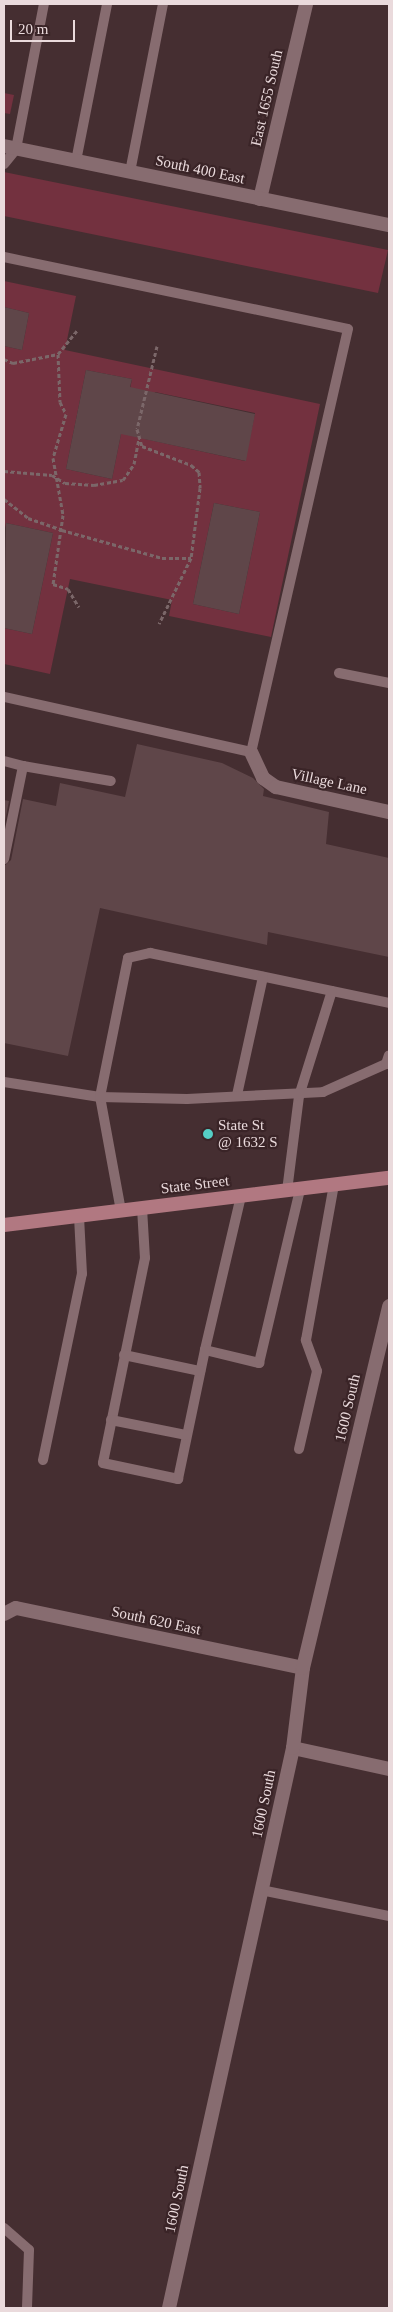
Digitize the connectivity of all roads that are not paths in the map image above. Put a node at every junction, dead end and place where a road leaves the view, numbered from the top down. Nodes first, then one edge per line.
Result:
1 (44, 4) edge
2 (107, 4) edge
3 (163, 4) edge
4 (306, 4) edge
5 (10, 148) edge
6 (76, 161) junction
7 (4, 164) edge
8 (130, 172) junction
9 (260, 199) junction
10 (389, 225) edge
11 (4, 257) edge
12 (338, 673) dead end
13 (389, 683) edge
14 (4, 698) edge
15 (251, 752) junction
16 (4, 762) edge
17 (23, 766) junction
18 (112, 781) dead end
19 (389, 812) edge
20 (4, 859) edge
21 (263, 977) junction
22 (332, 991) junction
23 (389, 1003) edge
24 (389, 1055) edge
25 (4, 1082) edge
26 (237, 1095) junction
27 (100, 1096) junction
28 (300, 1096) junction
29 (389, 1178) edge
30 (334, 1185) junction
31 (293, 1190) junction
32 (241, 1196) junction
33 (142, 1208) junction
34 (120, 1211) junction
35 (79, 1216) junction
36 (4, 1225) edge
37 (389, 1306) edge
38 (205, 1350) junction
39 (124, 1355) junction
40 (200, 1371) junction
41 (111, 1420) junction
42 (186, 1436) junction
43 (299, 1449) dead end
44 (43, 1460) dead end
45 (4, 1614) edge
46 (303, 1668) junction
47 (293, 1748) junction
48 (389, 1768) edge
49 (261, 1890) junction
50 (389, 1916) edge
51 (4, 2228) edge
52 (28, 2308) edge
53 (169, 2308) edge

1 - 5 lane
2 - 6 lane
3 - 8 lane
4 - 9 street, East 1655 South
5 - 6 street, South 400 East
5 - 7 lane
6 - 8 street, South 400 East
8 - 9 street, South 400 East
9 - 10 street, South 400 East
11 - 15 lane
12 - 13 lane
14 - 15 lane
15 - 19 street, Village Lane
16 - 17 lane
17 - 18 lane
17 - 20 lane
21 - 22 lane
21 - 26 lane
21 - 27 lane
22 - 23 lane
22 - 28 lane
24 - 28 lane
25 - 27 lane
26 - 27 lane
26 - 28 lane
27 - 34 lane
28 - 31 lane
29 - 30 main road, State Street
30 - 31 main road, State Street
30 - 43 lane
31 - 32 main road, State Street
31 - 38 lane
32 - 33 main road, State Street
32 - 38 lane
33 - 34 main road, State Street
33 - 39 lane
34 - 35 main road, State Street
35 - 36 main road, State Street
35 - 44 lane
37 - 46 street, 1600 South
38 - 40 lane
39 - 40 lane
39 - 41 lane
40 - 42 lane
41 - 42 lane
41 - 42 lane
45 - 46 street, South 620 East
46 - 47 street, 1600 South
47 - 48 street
47 - 49 street, 1600 South
49 - 50 lane
49 - 53 street, 1600 South
51 - 52 lane

